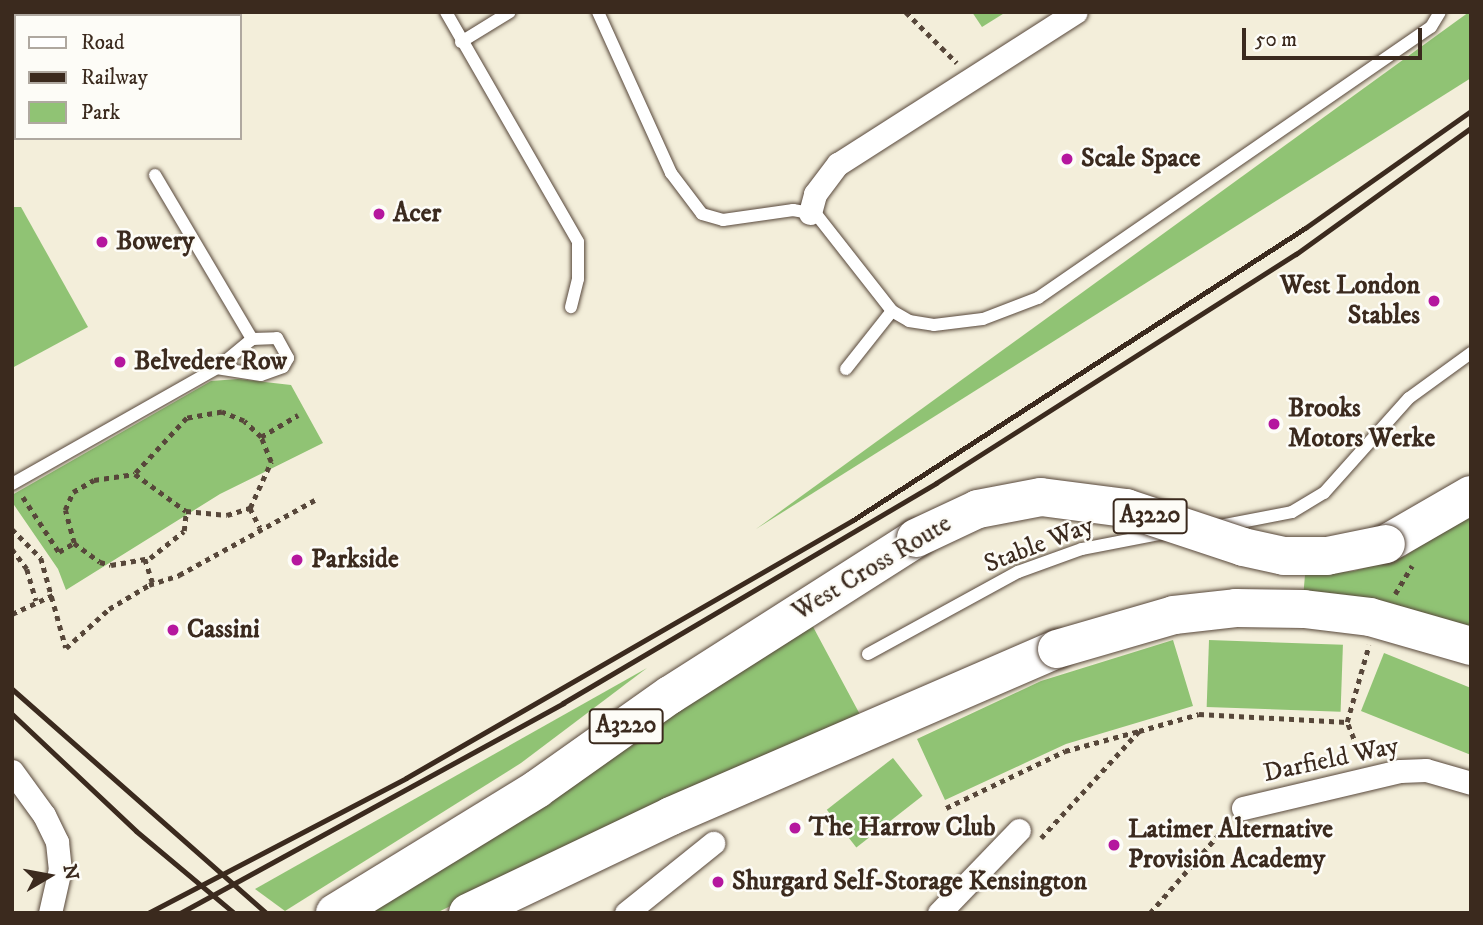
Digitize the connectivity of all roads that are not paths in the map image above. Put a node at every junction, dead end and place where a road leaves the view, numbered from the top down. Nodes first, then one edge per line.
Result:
1 (446, 12) edge
2 (510, 12) edge
3 (598, 12) edge
4 (1076, 12) edge
5 (1440, 12) edge
6 (461, 42) junction
7 (155, 175) dead end
8 (810, 213) junction
9 (571, 307) dead end
10 (892, 311) junction
11 (252, 339) junction
12 (1471, 352) edge
13 (217, 368) junction
14 (846, 369) dead end
15 (14, 482) edge
16 (1471, 495) edge
17 (1471, 646) edge
18 (868, 654) dead end
19 (12, 771) edge
20 (1471, 783) edge
21 (1243, 808) road end
22 (1019, 830) road end
23 (713, 843) dead end
24 (429, 858) junction
25 (516, 891) junction
26 (50, 913) edge
27 (312, 913) edge
28 (335, 913) edge
29 (468, 913) edge
30 (475, 913) edge
31 (625, 913) edge
32 (939, 913) edge

1 - 6 lane
2 - 6 lane
3 - 8 lane
4 - 8 street
5 - 10 lane
6 - 9 lane
7 - 11 lane
8 - 10 lane
10 - 14 lane
11 - 13 lane
11 - 13 lane
12 - 18 lane, Stable Way
13 - 15 lane
16 - 24 highway, West Cross Route / A3220, bridge
17 - 25 highway, bridge
19 - 26 street
20 - 21 street, Darfield Way
22 - 32 street
23 - 31 street
24 - 27 highway, A3220
24 - 28 highway, West Cross Route / A3220
25 - 29 highway
25 - 30 highway

